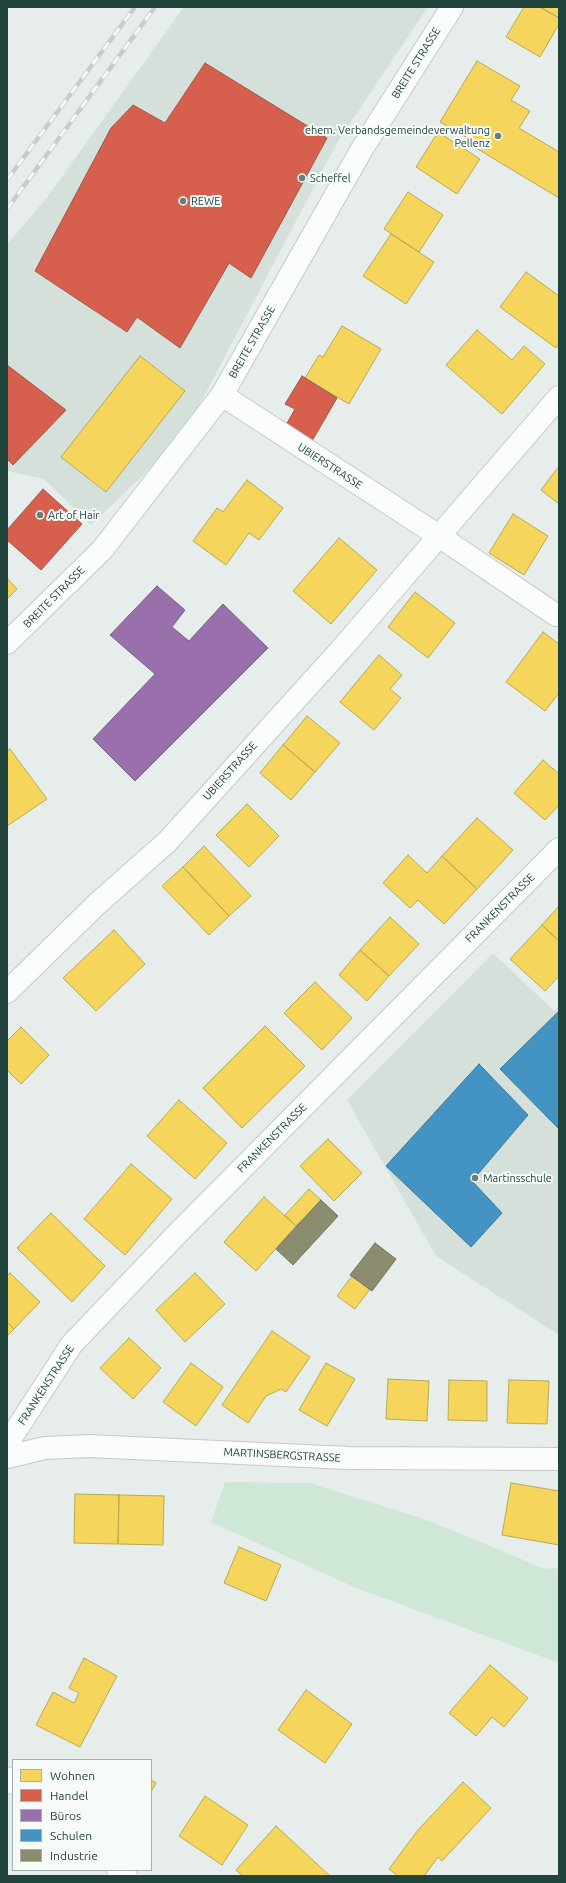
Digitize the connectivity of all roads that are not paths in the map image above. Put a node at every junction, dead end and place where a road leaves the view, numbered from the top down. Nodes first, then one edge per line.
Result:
1 (452, 7) edge
2 (222, 395) junction
3 (559, 397) edge
4 (439, 536) junction
5 (556, 615) dead end
6 (7, 643) edge
7 (559, 849) edge
8 (7, 992) edge
9 (7, 1444) edge
10 (7, 1457) edge
11 (559, 1459) edge

1 - 2 street, BREITE STRASSE
2 - 4 street, UBIERSTRASSE
2 - 6 street, BREITE STRASSE
3 - 4 street, UBIERSTRASSE
4 - 5 street, UBIERSTRASSE
4 - 8 street, UBIERSTRASSE
7 - 9 street, FRANKENSTRASSE
10 - 11 street, MARTINSBERGSTRASSE

